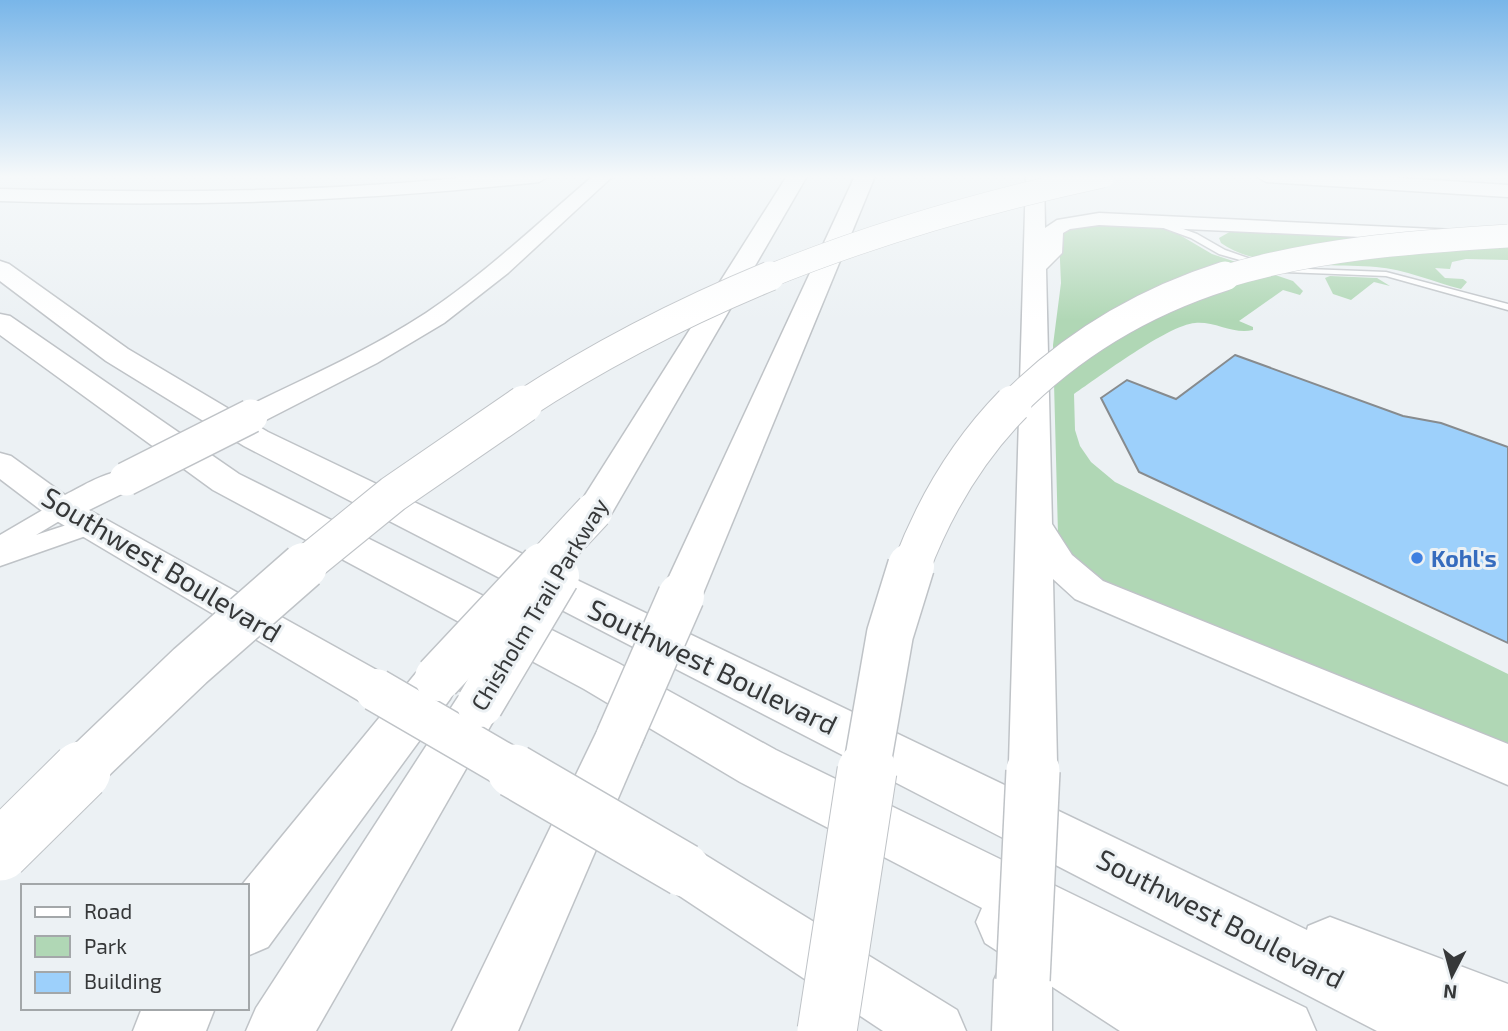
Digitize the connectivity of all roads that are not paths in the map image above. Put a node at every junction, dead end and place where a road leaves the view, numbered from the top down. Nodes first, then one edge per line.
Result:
1 (549, 224) edge
2 (769, 224) edge
3 (844, 224) edge
4 (909, 224) edge
5 (1035, 224) edge
6 (1064, 224) edge
7 (1160, 224) edge
8 (1234, 224) edge
9 (1236, 224) edge
10 (1508, 237) edge
11 (1213, 247) junction
12 (1035, 267) junction
13 (0, 269) edge
14 (1508, 307) edge
15 (0, 322) edge
16 (0, 463) edge
17 (77, 517) junction
18 (1034, 526) junction
19 (0, 547) edge
20 (0, 557) edge
21 (459, 691) junction
22 (1508, 765) edge
23 (758, 766) junction
24 (0, 850) edge
25 (1112, 864) junction
26 (248, 925) edge
27 (1022, 1006) edge
28 (182, 1010) edge
29 (1508, 1017) edge
30 (166, 1031) edge
31 (279, 1031) edge
32 (485, 1031) edge
33 (827, 1031) edge
34 (936, 1031) edge
35 (1178, 1031) edge
36 (1283, 1031) edge
37 (1446, 1031) edge

1 - 17 main road, bridge
2 - 21 highway, Chisholm Trail Parkway, bridge
3 - 32 highway, bridge
4 - 24 highway, bridge
5 - 12 main road
6 - 12 main road
7 - 11 lane
8 - 11 lane
9 - 10 main road
10 - 33 highway, bridge
11 - 14 lane
12 - 18 main road
13 - 25 highway, Southwest Boulevard
15 - 23 highway
16 - 17 main road, Southwest Boulevard
17 - 19 street
17 - 20 street
17 - 34 main road, Southwest Boulevard, bridge
18 - 22 main road
18 - 27 main road, bridge
21 - 26 highway
21 - 31 highway, Chisholm Trail Parkway
23 - 35 highway
23 - 36 highway
25 - 29 highway
25 - 37 highway, Southwest Boulevard
28 - 30 highway

